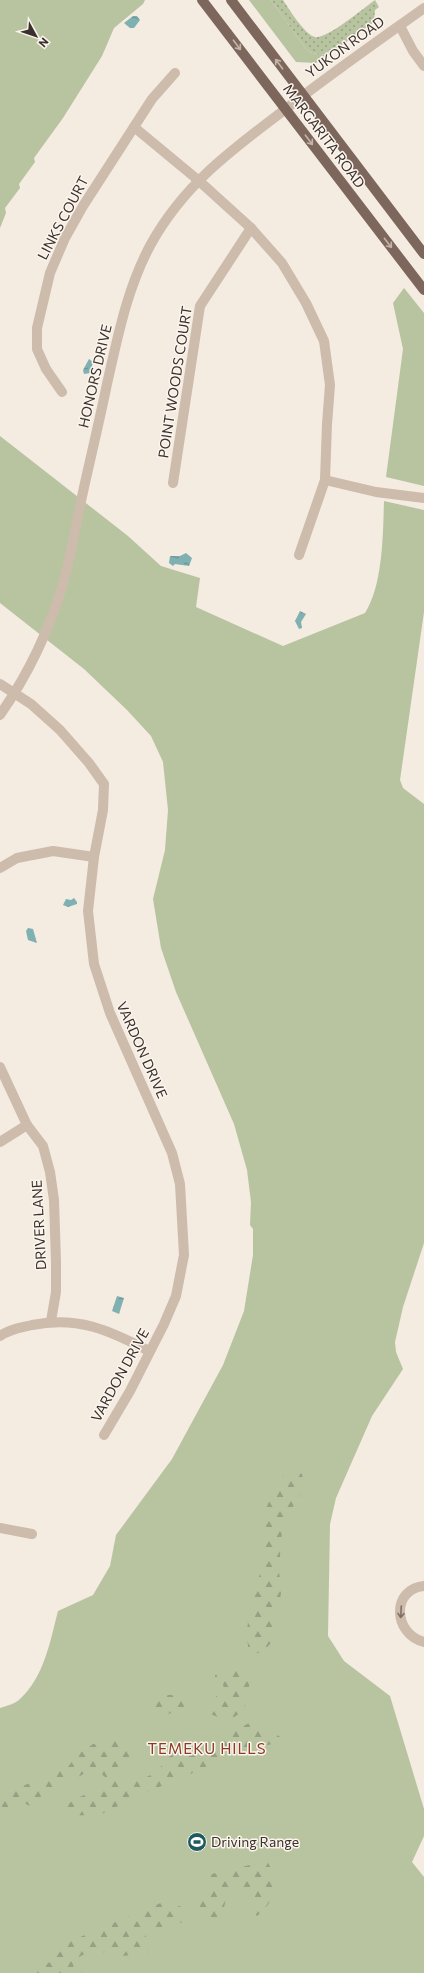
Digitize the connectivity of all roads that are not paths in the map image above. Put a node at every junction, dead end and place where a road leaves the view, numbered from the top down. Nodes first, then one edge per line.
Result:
1 (202, 0) edge
2 (231, 0) edge
3 (424, 8) edge
4 (400, 26) junction
5 (424, 66) edge
6 (175, 73) dead end
7 (303, 95) junction
8 (286, 109) junction
9 (134, 127) junction
10 (198, 180) junction
11 (250, 228) junction
12 (424, 254) edge
13 (424, 290) edge
14 (62, 392) dead end
15 (325, 480) junction
16 (172, 483) dead end
17 (424, 498) edge
18 (300, 555) dead end
19 (0, 684) edge
20 (14, 694) junction
21 (0, 715) edge
22 (94, 857) junction
23 (0, 868) edge
24 (0, 1067) edge
25 (27, 1125) junction
26 (0, 1142) edge
27 (51, 1321) junction
28 (0, 1336) edge
29 (149, 1351) junction
30 (104, 1434) dead end
31 (0, 1528) edge
32 (32, 1534) dead end
33 (424, 1586) edge
34 (424, 1642) edge

1 -> 8 main road, MARGARITA ROAD
7 -> 2 main road, MARGARITA ROAD
3 - 4 street, YUKON ROAD
4 - 5 street
4 - 7 street, YUKON ROAD
6 - 9 street, LINKS COURT
7 - 8 street, HONORS DRIVE
7 - 12 main road, MARGARITA ROAD
8 - 10 street, HONORS DRIVE
8 -> 13 main road, MARGARITA ROAD
9 - 10 street
9 - 14 street, LINKS COURT
10 - 11 street
10 - 20 street, HONORS DRIVE
11 - 15 street
11 - 16 street, POINT WOODS COURT
15 - 17 street
15 - 18 street
19 - 20 street, VARDON DRIVE
20 - 21 street, HONORS DRIVE
20 - 22 street, VARDON DRIVE
22 - 23 street
22 - 29 street, VARDON DRIVE
24 - 25 street, DRIVER LANE
25 - 26 street
25 - 27 street, DRIVER LANE
27 - 28 street
27 - 29 street
29 - 30 street, VARDON DRIVE
31 - 32 street
33 -> 34 street

